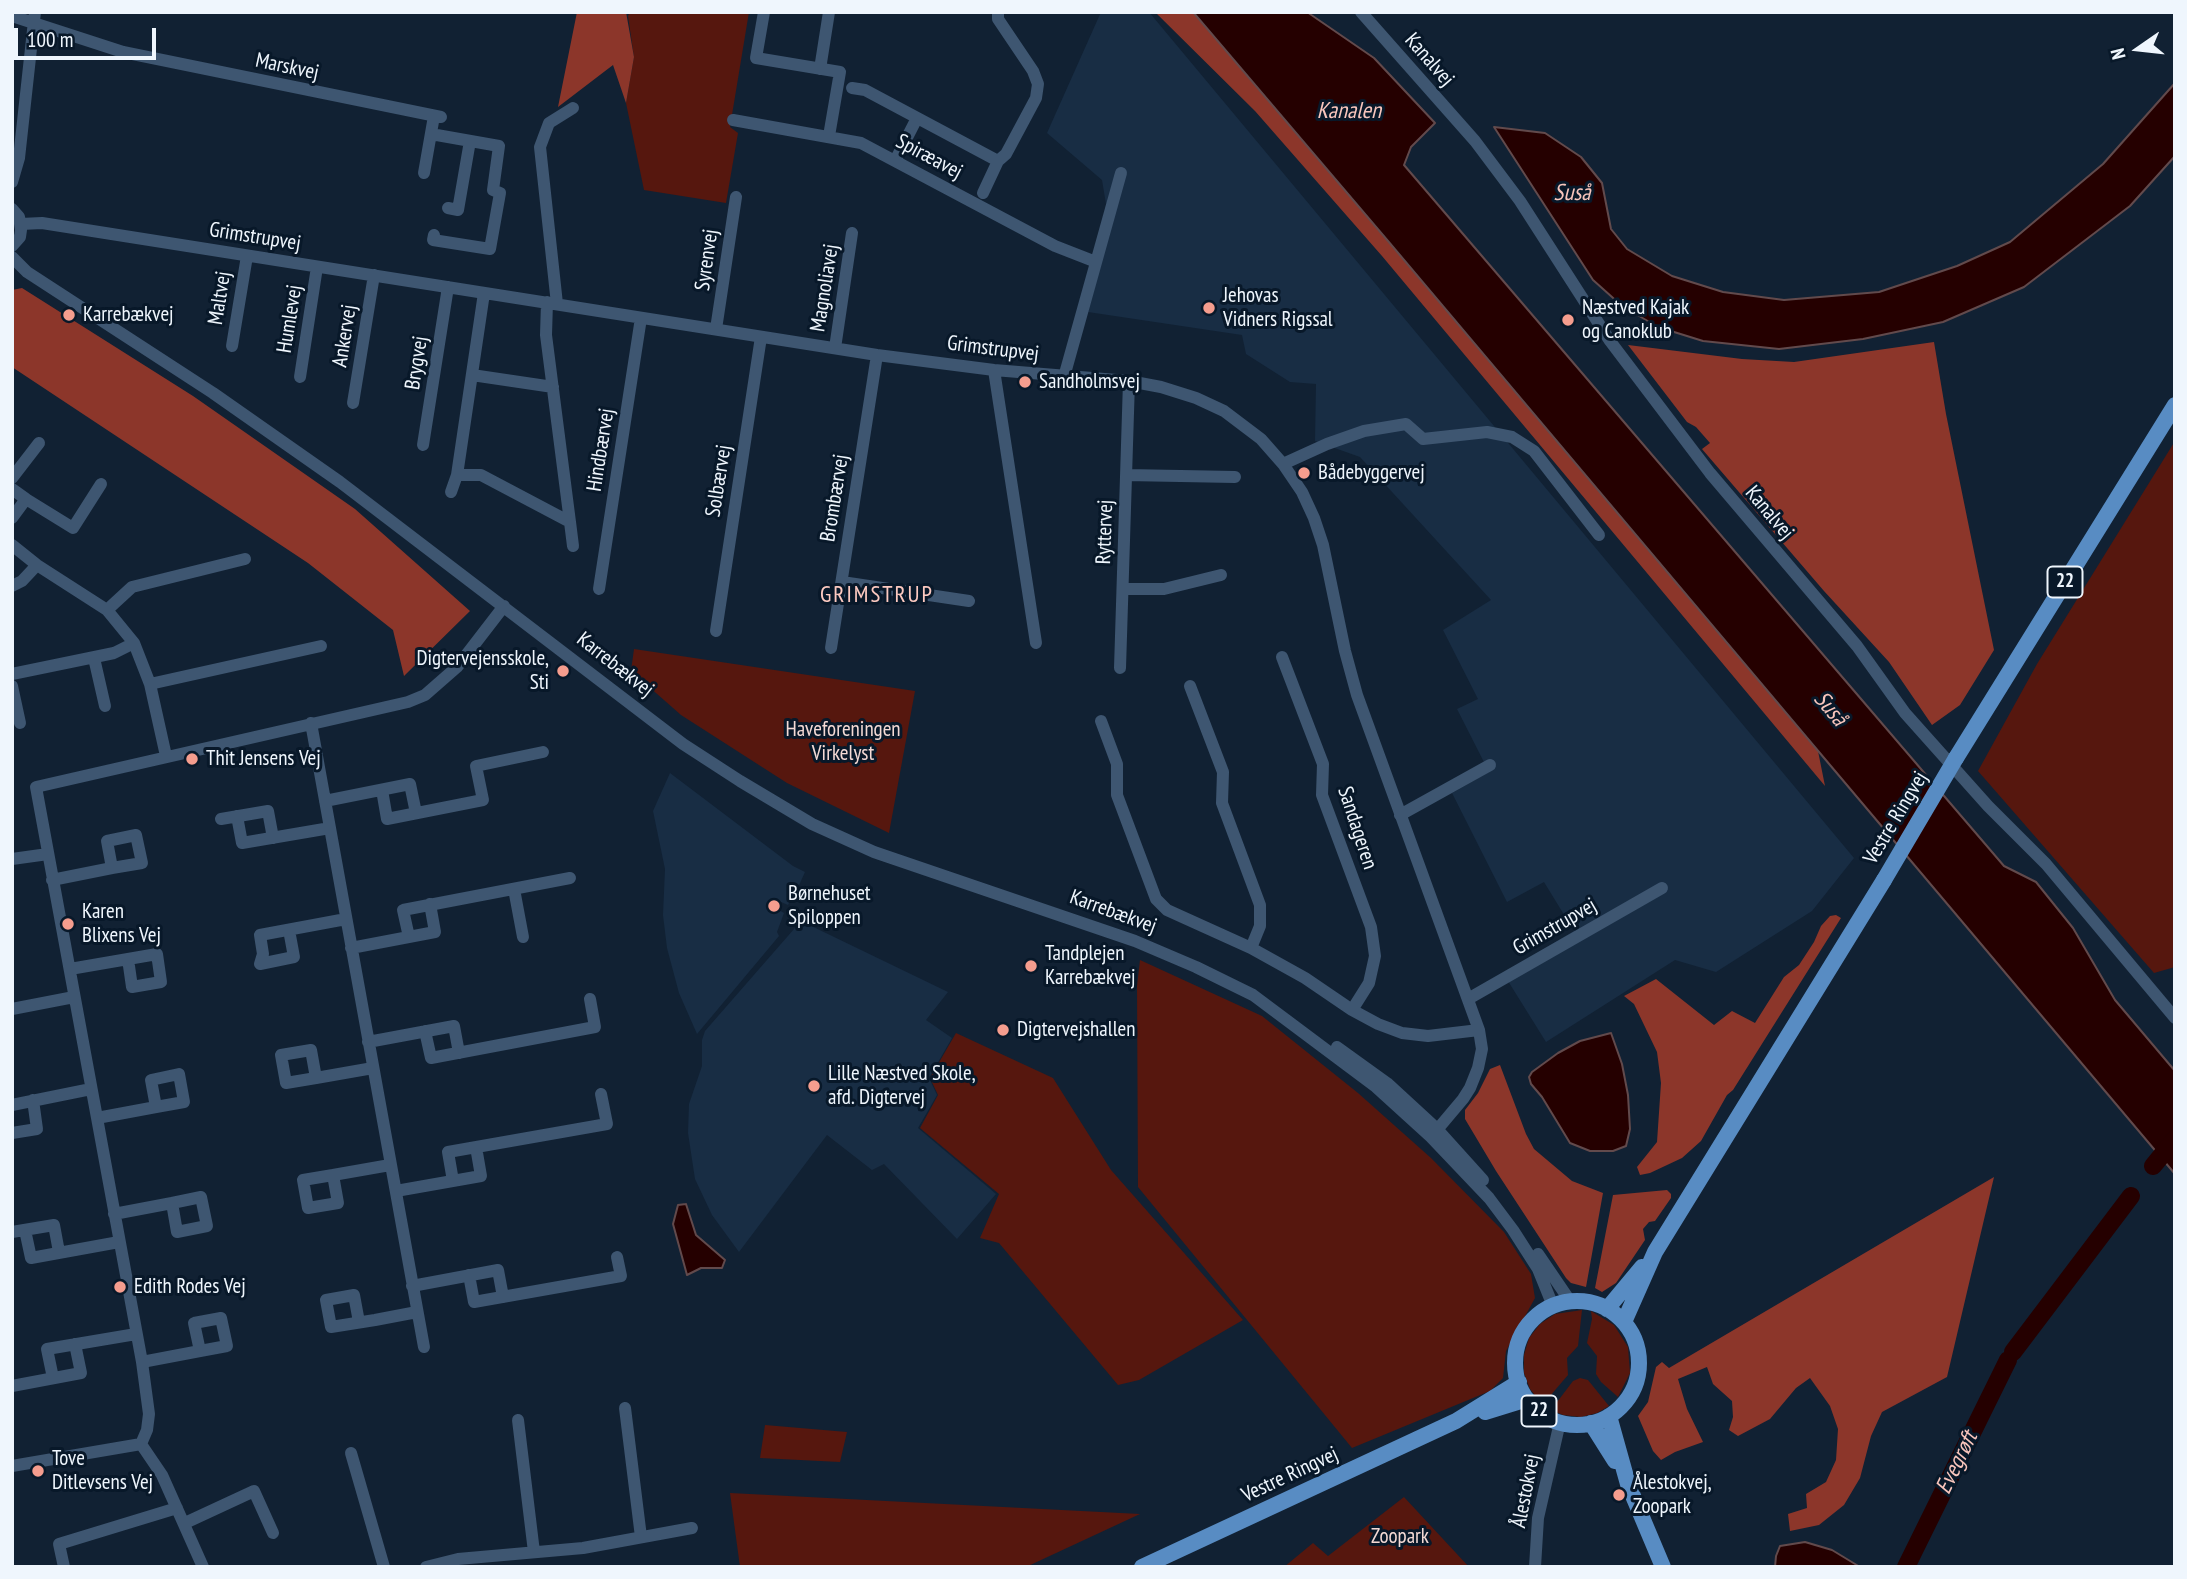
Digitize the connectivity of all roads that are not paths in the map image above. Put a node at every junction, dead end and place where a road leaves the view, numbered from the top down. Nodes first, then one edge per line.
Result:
1 (764, 12) edge
2 (829, 12) edge
3 (998, 12) edge
4 (1361, 12) edge
5 (12, 16) edge
6 (34, 18) edge
7 (820, 69) junction
8 (852, 88) dead end
9 (573, 108) dead end
10 (917, 118) junction
11 (733, 120) dead end
12 (431, 134) junction
13 (830, 136) junction
14 (470, 141) junction
15 (895, 161) junction
16 (998, 162) junction
17 (424, 173) dead end
18 (1121, 173) dead end
19 (12, 182) edge
20 (983, 193) dead end
21 (736, 197) dead end
22 (448, 208) dead end
23 (12, 209) edge
24 (21, 224) junction
25 (852, 233) dead end
26 (434, 235) dead end
27 (12, 246) edge
28 (247, 256) junction
29 (12, 257) edge
30 (1096, 262) junction
31 (317, 267) junction
32 (374, 275) junction
33 (448, 287) junction
34 (484, 293) junction
35 (552, 303) junction
36 (641, 318) junction
37 (716, 329) junction
38 (761, 337) junction
39 (232, 346) dead end
40 (835, 348) junction
41 (877, 355) junction
42 (994, 370) junction
43 (472, 375) junction
44 (300, 377) dead end
45 (1064, 377) junction
46 (1129, 381) junction
47 (552, 387) junction
48 (353, 402) dead end
49 (2175, 405) edge
50 (39, 443) dead end
51 (423, 446) dead end
52 (1283, 464) junction
53 (457, 475) junction
54 (1126, 475) junction
55 (1235, 477) dead end
56 (12, 478) edge
57 (101, 484) dead end
58 (12, 489) edge
59 (451, 492) dead end
60 (26, 499) junction
61 (12, 518) edge
62 (570, 522) junction
63 (1599, 535) dead end
64 (12, 545) edge
65 (573, 546) dead end
66 (245, 559) dead end
67 (37, 565) junction
68 (1220, 575) dead end
69 (842, 582) junction
70 (12, 586) edge
71 (600, 589) dead end
72 (1123, 589) junction
73 (969, 601) dead end
74 (504, 606) junction
75 (107, 610) junction
76 (716, 631) dead end
77 (134, 643) junction
78 (1036, 643) dead end
79 (321, 646) dead end
80 (831, 648) dead end
81 (1282, 657) dead end
82 (94, 658) junction
83 (1120, 668) dead end
84 (12, 674) edge
85 (150, 684) junction
86 (12, 686) edge
87 (1190, 686) dead end
88 (105, 706) dead end
89 (1101, 721) dead end
90 (20, 723) dead end
91 (311, 723) junction
92 (543, 752) dead end
93 (166, 756) junction
94 (1490, 765) dead end
95 (382, 790) junction
96 (325, 801) junction
97 (416, 813) junction
98 (1400, 815) junction
99 (237, 816) junction
100 (221, 819) dead end
101 (330, 828) junction
102 (273, 838) junction
103 (48, 854) junction
104 (12, 859) edge
105 (112, 868) junction
106 (570, 878) dead end
107 (52, 880) junction
108 (1662, 888) dead end
109 (514, 889) junction
110 (430, 904) junction
111 (346, 919) junction
112 (289, 930) dead end
113 (409, 937) junction
114 (523, 937) dead end
115 (351, 948) junction
116 (1251, 948) junction
117 (128, 959) dead end
118 (70, 969) junction
119 (1253, 995) junction
120 (74, 997) junction
121 (590, 999) dead end
122 (1468, 999) junction
123 (13, 1006) edge
124 (1352, 1010) junction
125 (2175, 1018) edge
126 (1479, 1030) junction
127 (425, 1031) junction
128 (368, 1042) junction
129 (459, 1053) junction
130 (373, 1068) junction
131 (316, 1078) dead end
132 (91, 1088) junction
133 (601, 1094) dead end
134 (33, 1100) junction
135 (12, 1105) edge
136 (156, 1107) dead end
137 (97, 1118) junction
138 (12, 1133) edge
139 (1434, 1133) junction
140 (476, 1147) junction
141 (390, 1165) junction
142 (333, 1175) dead end
143 (453, 1181) junction
144 (396, 1191) junction
145 (172, 1203) dead end
146 (114, 1214) junction
147 (19, 1231) edge
148 (119, 1242) junction
149 (60, 1252) junction
150 (1655, 1252) junction
151 (617, 1256) dead end
152 (469, 1275) junction
153 (412, 1286) junction
154 (503, 1297) junction
155 (1570, 1301) junction
156 (1553, 1306) junction
157 (1607, 1309) junction
158 (417, 1312) junction
159 (359, 1322) dead end
160 (1624, 1322) junction
161 (136, 1334) junction
162 (75, 1344) junction
163 (424, 1348) dead end
164 (200, 1351) dead end
165 (142, 1362) junction
166 (53, 1378) junction
167 (1518, 1382) junction
168 (12, 1386) edge
169 (1527, 1399) junction
170 (625, 1408) dead end
171 (1609, 1416) junction
172 (518, 1420) dead end
173 (1456, 1422) junction
174 (1560, 1422) junction
175 (1591, 1423) junction
176 (141, 1444) junction
177 (351, 1453) dead end
178 (12, 1466) edge
179 (1628, 1484) junction
180 (177, 1508) junction
181 (185, 1523) junction
182 (692, 1528) dead end
183 (273, 1533) dead end
184 (641, 1537) junction
185 (534, 1552) junction
186 (64, 1567) edge
187 (203, 1567) edge
188 (384, 1567) edge
189 (426, 1567) edge
190 (1142, 1567) edge
191 (1535, 1567) edge
192 (1663, 1567) edge

1 - 7 street
2 - 7 street
3 - 16 street
4 - 125 street, Kanalvej
5 - 6 street, Marskvej
6 - 12 street, Marskvej
6 - 19 street
7 - 13 street
8 - 10 street
9 - 35 street
10 - 15 street
10 - 16 street
11 - 13 street, Spiræavej
12 - 14 street
12 - 17 street, Marskvej
13 - 15 street, Spiræavej
14 - 22 street
14 - 26 street
15 - 30 street, Spiræavej
16 - 20 street
18 - 30 street
21 - 37 street, Syrenvej
23 - 24 street
24 - 27 street
24 - 28 street, Grimstrupvej
25 - 40 street, Magnoliavej
28 - 31 street, Grimstrupvej
28 - 39 street, Maltvej
29 - 74 street, Karrebækvej
30 - 45 street
31 - 32 street, Grimstrupvej
31 - 44 street, Humlevej
32 - 33 street, Grimstrupvej
32 - 48 street, Ankervej
33 - 34 street, Grimstrupvej
33 - 51 street, Brygvej
34 - 35 street, Grimstrupvej
34 - 43 street
35 - 36 street, Grimstrupvej
35 - 47 street
36 - 37 street, Grimstrupvej
36 - 71 street, Hindbærvej
37 - 38 street, Grimstrupvej
38 - 40 street, Grimstrupvej
38 - 76 street, Solbærvej
40 - 41 street, Grimstrupvej
41 - 42 street, Grimstrupvej
41 - 69 street, Brombærvej
42 - 45 street, Grimstrupvej
42 - 78 street
43 - 47 street
43 - 53 street
45 - 46 street, Grimstrupvej
46 - 52 street, Grimstrupvej
46 - 54 street, Ryttervej
47 - 62 street
49 - 150 main road, Vestre Ringvej / 22, bridge
50 - 56 street
52 - 63 street
52 - 98 street, Grimstrupvej
53 - 59 street
53 - 62 street
54 - 55 street, Ryttervej
54 - 72 street, Ryttervej
57 - 60 street
58 - 60 street
60 - 61 street
62 - 65 street
64 - 67 street
66 - 75 street
67 - 70 street
67 - 75 street
68 - 72 street, Ryttervej
69 - 73 street
69 - 80 street, Brombærvej
72 - 83 street, Ryttervej
74 - 91 street
74 - 119 street, Karrebækvej
75 - 77 street
77 - 82 street
77 - 85 street
79 - 85 street
81 - 124 street, Sandageren
82 - 84 street
82 - 88 street
85 - 93 street
86 - 90 street
87 - 116 street
89 - 116 street
91 - 93 street
91 - 96 street
92 - 97 street
93 - 103 street
94 - 98 street
95 - 96 street
95 - 97 street
95 - 97 street
96 - 101 street
98 - 122 street, Grimstrupvej
99 - 100 street
99 - 102 street
99 - 102 street
101 - 102 street
101 - 111 street
103 - 104 street
103 - 107 street
105 - 105 street
105 - 107 street
106 - 109 street
107 - 118 street
108 - 122 street, Grimstrupvej
109 - 110 street
109 - 114 street
110 - 113 street
110 - 113 street
111 - 112 street
111 - 115 street
113 - 115 street
115 - 128 street
116 - 124 street
117 - 118 street
118 - 120 street
119 - 139 street, Karrebækvej
119 - 139 street, Karrebækvej
120 - 123 street
120 - 132 street
121 - 129 street
122 - 126 street, Grimstrupvej
124 - 126 street
126 - 139 street, Grimstrupvej
127 - 128 street
127 - 129 street
127 - 129 street
128 - 130 street
130 - 131 street
130 - 141 street
132 - 134 street
132 - 137 street
133 - 140 street
134 - 135 street
134 - 138 street
136 - 137 street
137 - 146 street
139 - 155 street, Karrebækvej
139 - 156 street, Karrebækvej
140 - 143 street
140 - 143 street
141 - 142 street
141 - 144 street
143 - 144 street
144 - 153 street
145 - 146 street
146 - 148 street
147 - 149 street
147 - 149 street
148 - 149 street
148 - 161 street
150 - 157 main road, Vestre Ringvej / 22
150 - 160 main road, Vestre Ringvej / 22
151 - 154 street
152 - 153 street
152 - 154 street
152 - 154 street
153 - 158 street
155 - 156 main road, 22
155 - 157 main road, 22
156 - 167 main road, 22
157 - 160 main road, 22
158 - 159 street
158 - 163 street
160 - 171 main road, 22
161 - 162 street
161 - 165 street
162 - 166 street
162 - 166 street
164 - 165 street
165 - 176 street
166 - 168 street
167 - 169 main road, 22
167 - 173 main road, Vestre Ringvej / 22
169 - 173 main road, Vestre Ringvej / 22
169 - 174 main road, 22
170 - 184 street
171 - 175 main road, 22
171 - 179 main road
172 - 185 street
173 - 190 main road, Vestre Ringvej / 22
174 - 175 main road, 22
174 - 191 street, Ålestokvej
175 - 179 main road
176 - 178 street
176 - 180 street
177 - 188 street
179 - 192 main road
180 - 181 street
180 - 186 street
181 - 183 street
181 - 187 street
182 - 184 street
184 - 185 street
185 - 189 street

